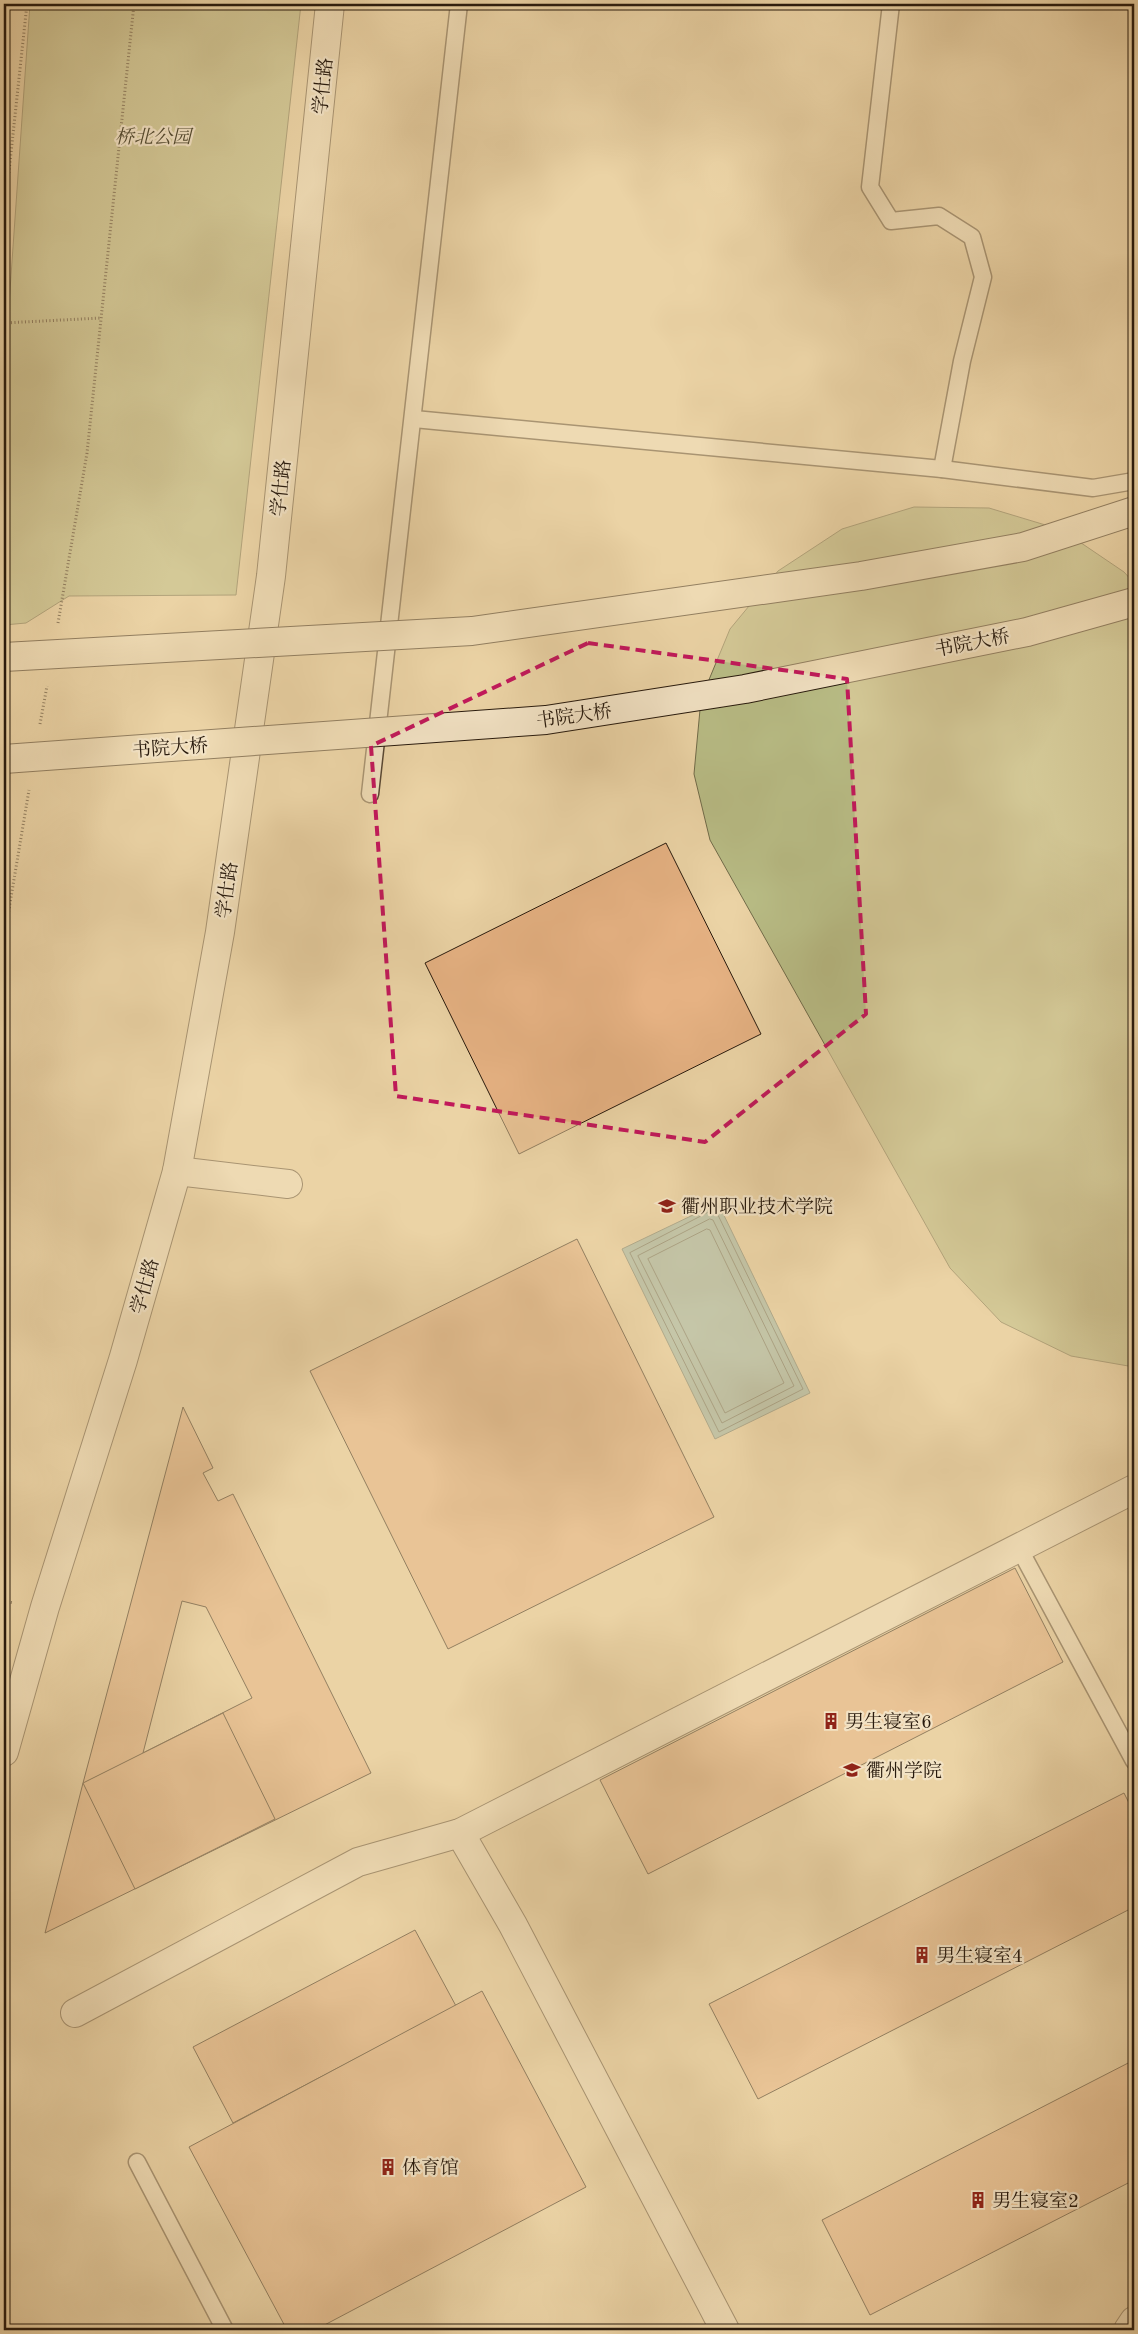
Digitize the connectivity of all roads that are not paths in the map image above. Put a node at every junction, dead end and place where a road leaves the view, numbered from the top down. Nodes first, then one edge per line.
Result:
1 (330, 4) edge
2 (459, 4) edge
3 (891, 4) edge
4 (414, 419) junction
5 (942, 469) junction
6 (1134, 481) edge
7 (1134, 511) edge
8 (1134, 602) edge
9 (4, 657) edge
10 (4, 759) edge
11 (370, 794) dead end
12 (177, 1171) junction
13 (288, 1184) dead end
14 (1134, 1489) edge
15 (1019, 1548) junction
16 (4, 1752) edge
17 (1134, 1761) edge
18 (460, 1833) junction
19 (75, 2013) dead end
20 (137, 2162) dead end
21 (1134, 2321) edge
22 (226, 2330) edge
23 (725, 2330) edge
24 (1128, 2330) edge

1 - 12 street, 学仕路
2 - 4 lane
3 - 5 lane
4 - 5 lane
4 - 11 lane
5 - 6 lane
7 - 9 street, bridge
8 - 10 street, 书院大桥, bridge
12 - 13 street
12 - 16 street, 学仕路
14 - 15 street
15 - 17 lane
15 - 18 street
18 - 19 street
18 - 23 street
20 - 22 lane
21 - 24 street

